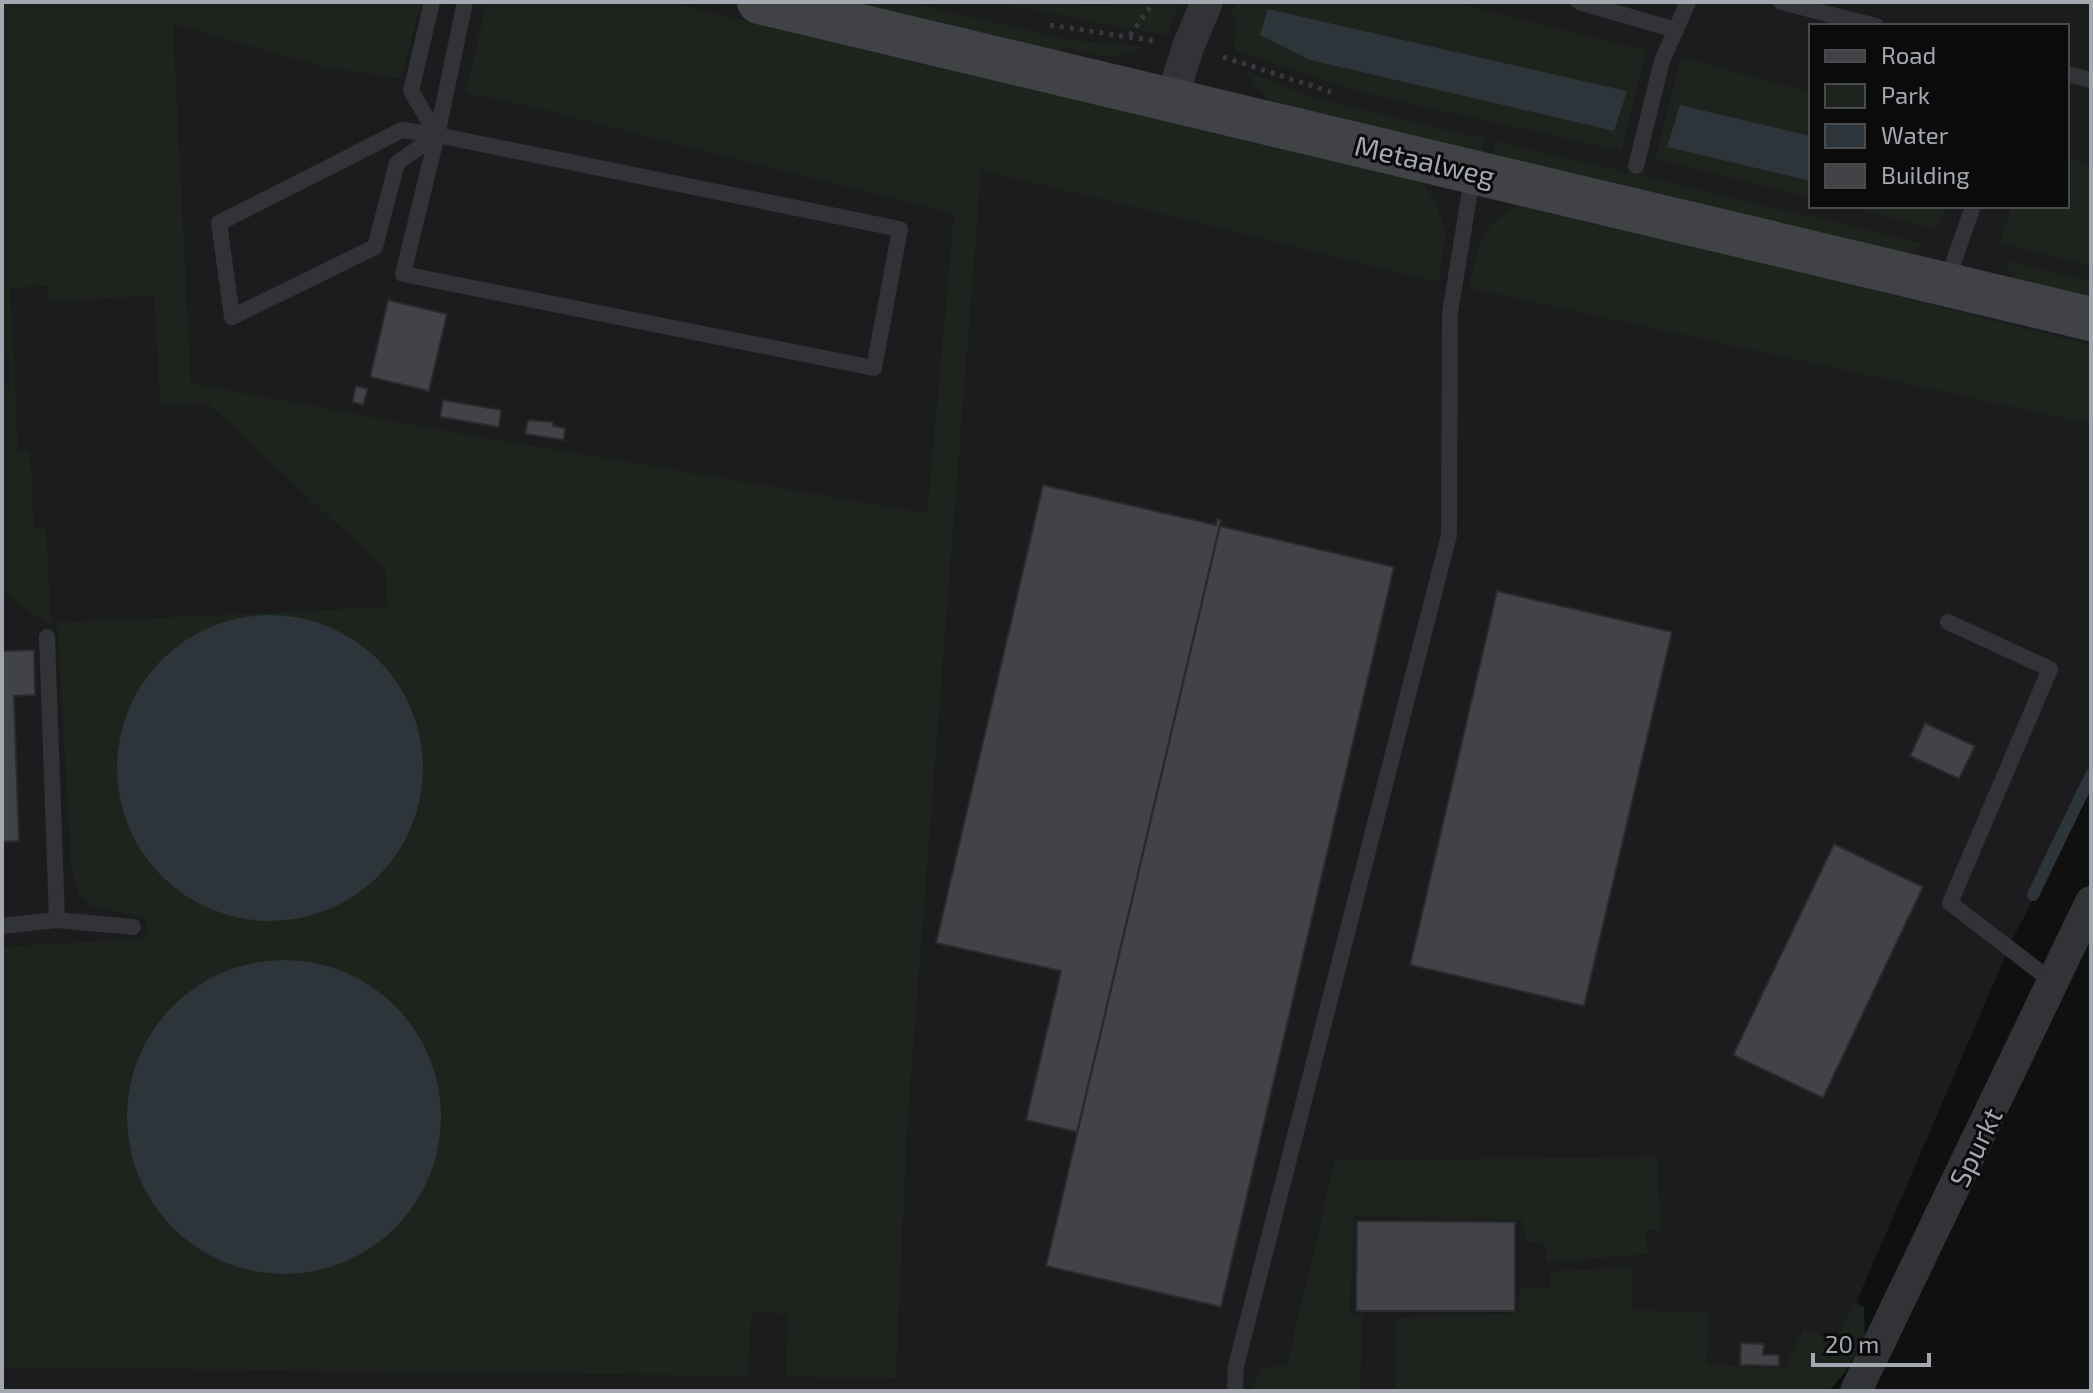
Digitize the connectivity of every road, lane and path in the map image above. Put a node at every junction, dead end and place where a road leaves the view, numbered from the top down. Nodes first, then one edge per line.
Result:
1 (432, 2) edge
2 (465, 2) edge
3 (759, 2) edge
4 (1154, 2) edge
5 (1207, 2) edge
6 (1579, 2) edge
7 (1688, 2) edge
8 (1781, 2) edge
9 (1040, 24) dead end
10 (1868, 24) edge
11 (1676, 30) junction
12 (1129, 36) junction
13 (1188, 47) junction
14 (2069, 74) edge
15 (2091, 80) edge
16 (1337, 94) dead end
17 (1171, 101) junction
18 (437, 135) junction
19 (1636, 166) dead end
20 (1473, 171) junction
21 (1972, 208) edge
22 (1946, 285) junction
23 (2091, 319) edge
24 (1948, 622) dead end
25 (47, 637) dead end
26 (2091, 902) edge
27 (57, 920) junction
28 (2, 926) edge
29 (133, 927) dead end
30 (2053, 982) junction
31 (1235, 1391) edge
32 (1856, 1391) edge

1 - 18 lane
2 - 18 lane
3 - 17 street, Metaalweg
4 - 12 path
5 - 13 street
6 - 11 lane
7 - 11 lane
8 - 10 lane
9 - 12 path, Metaalweg
11 - 19 lane
12 - 13 path, Metaalweg
13 - 16 path, Metaalweg
13 - 17 street
14 - 15 lane
17 - 20 street, Metaalweg
18 - 18 lane
18 - 18 lane
20 - 22 street, Metaalweg
20 - 31 lane
21 - 22 lane
22 - 23 street, Metaalweg
24 - 30 lane
25 - 27 lane
26 - 30 street, Spurkt
27 - 28 lane
27 - 29 lane
30 - 32 street, Spurkt

